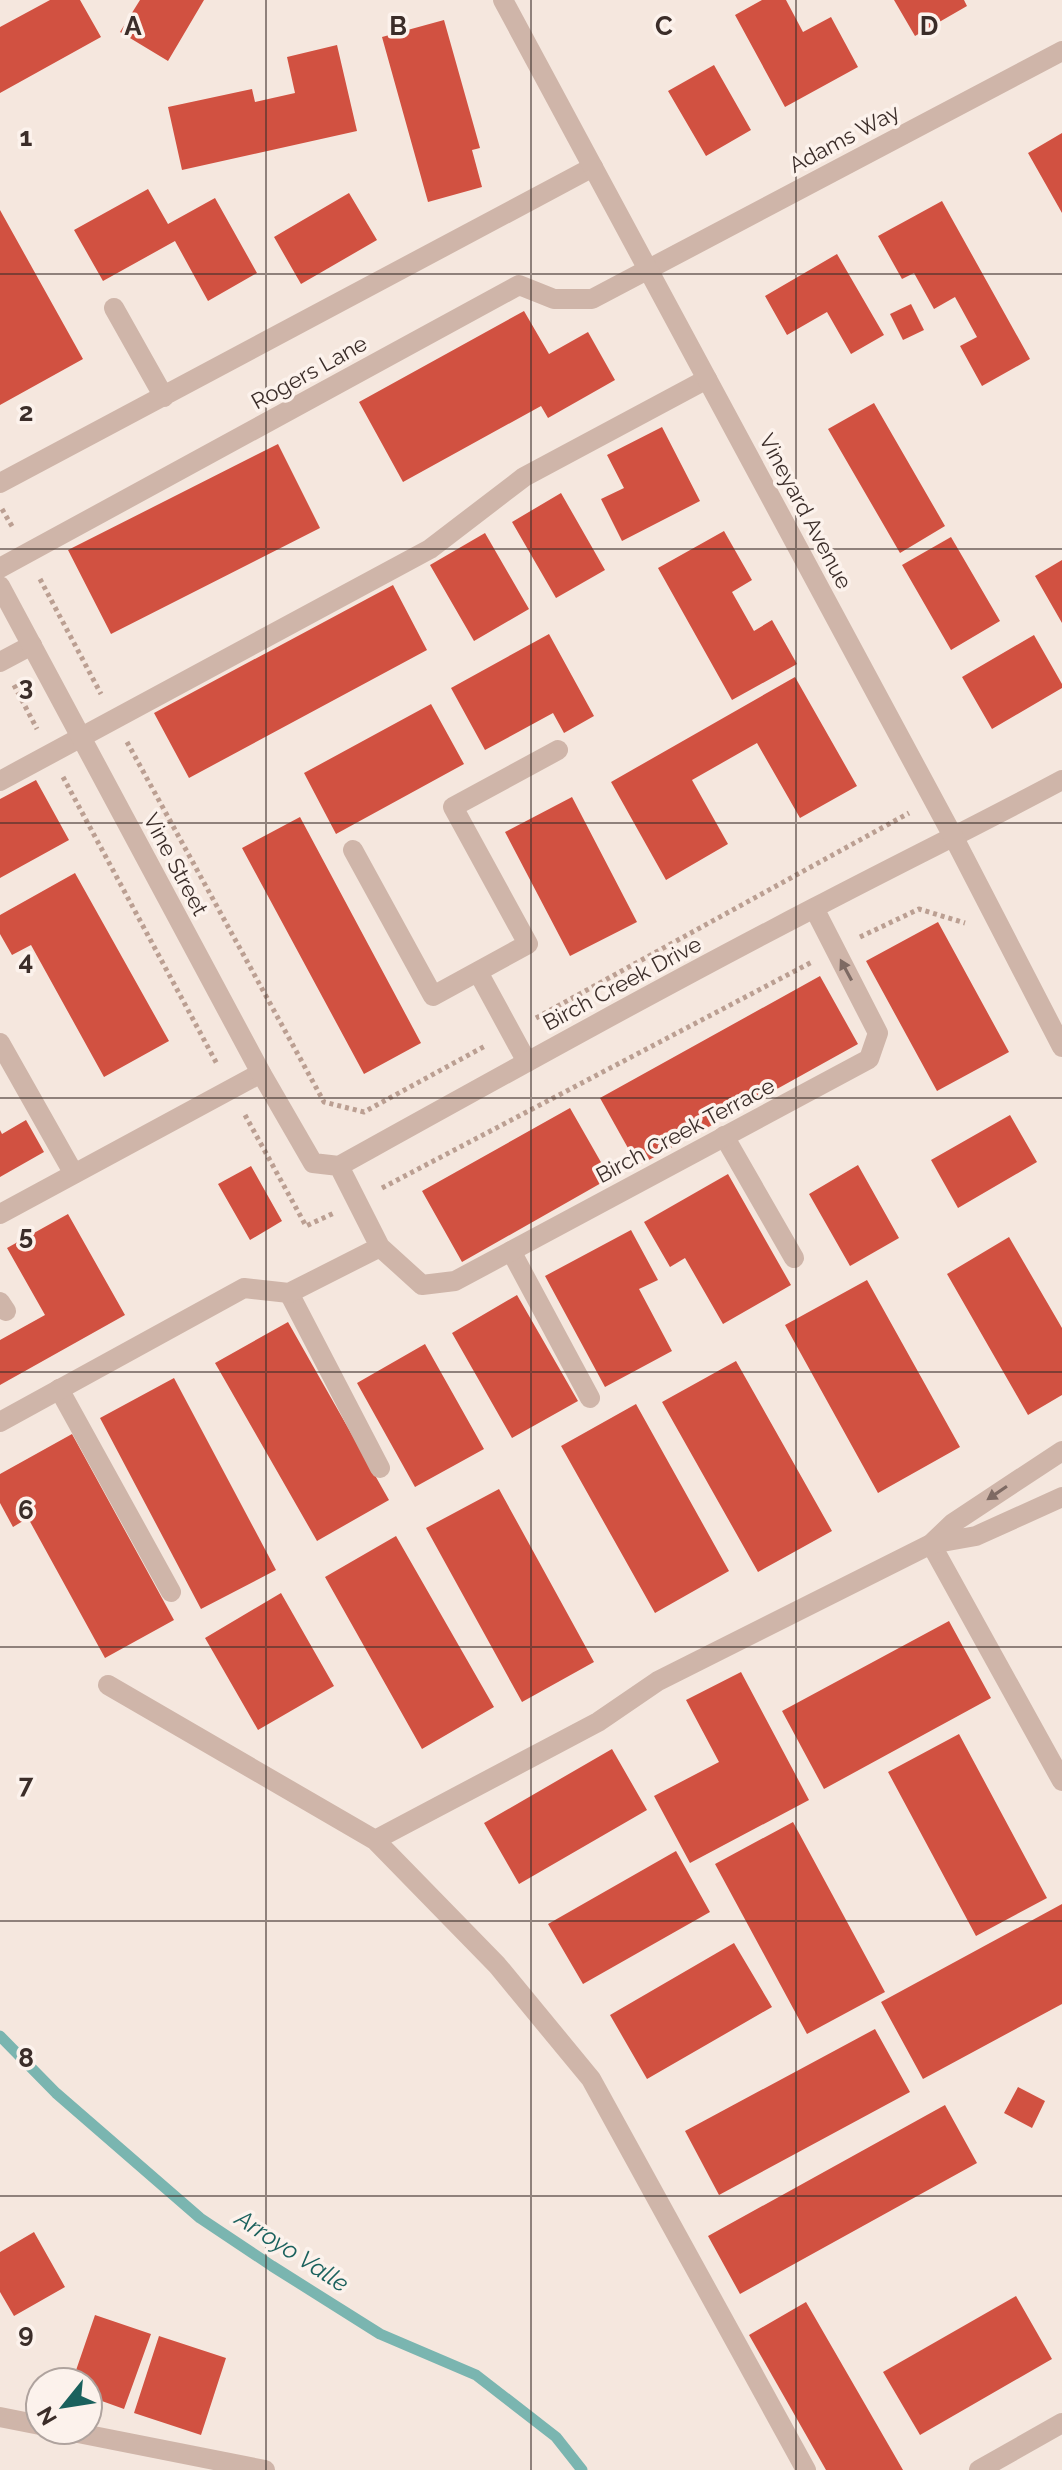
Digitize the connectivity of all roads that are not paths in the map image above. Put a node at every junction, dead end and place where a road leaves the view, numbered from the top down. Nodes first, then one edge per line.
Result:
1 (503, 0) edge
2 (1062, 51) edge
3 (593, 167) junction
4 (648, 267) junction
5 (114, 308) dead end
6 (707, 379) junction
7 (164, 397) junction
8 (0, 483) edge
9 (0, 568) edge
10 (0, 586) edge
11 (32, 645) junction
12 (0, 662) edge
13 (81, 738) junction
14 (558, 750) dead end
15 (1062, 780) edge
16 (0, 781) edge
17 (954, 838) junction
18 (353, 850) dead end
19 (814, 908) junction
20 (478, 972) junction
21 (0, 1043) edge
22 (1062, 1047) edge
23 (527, 1062) junction
24 (261, 1073) junction
25 (724, 1136) junction
26 (339, 1166) junction
27 (74, 1174) junction
28 (0, 1214) edge
29 (380, 1247) junction
30 (511, 1251) junction
31 (794, 1258) dead end
32 (289, 1293) junction
33 (59, 1389) junction
34 (590, 1398) dead end
35 (0, 1422) edge
36 (1062, 1451) edge
37 (380, 1468) dead end
38 (1062, 1497) edge
39 (931, 1544) junction
40 (171, 1592) dead end
41 (108, 1685) dead end
42 (1062, 1781) edge
43 (375, 1840) junction
44 (0, 2417) edge
45 (24, 2422) edge
46 (1062, 2423) edge
47 (104, 2438) edge
48 (265, 2470) edge
49 (806, 2470) edge
50 (979, 2470) edge

1 - 3 street, Vineyard Avenue
2 - 4 street, Adams Way
3 - 4 street, Vineyard Avenue
3 - 7 street
4 - 6 street, Vineyard Avenue
4 - 9 street, Rogers Lane
5 - 7 street
6 - 13 street
6 - 17 street, Vineyard Avenue
7 - 8 street
10 - 11 street, Vine Street
11 - 12 street
11 - 13 street, Vine Street
13 - 16 street
13 - 24 street, Vine Street
14 - 20 street
15 - 17 street, Birch Creek Drive
17 - 19 street, Birch Creek Drive
17 - 22 street, Vineyard Avenue
18 - 20 street
19 - 23 street, Birch Creek Drive
25 -> 19 street, Birch Creek Terrace
20 - 23 street
21 - 27 street
23 - 26 street, Birch Creek Drive
24 - 26 street, Vine Street
24 - 27 street
25 - 30 street, Birch Creek Terrace
25 - 31 street
26 - 29 street, Birch Creek Terrace
27 - 28 street
29 - 30 street, Birch Creek Terrace
29 - 32 street
30 - 34 street
32 - 33 street
32 - 37 street
33 - 35 street
33 - 40 street
36 -> 39 street
38 - 39 street
39 - 42 street
39 - 43 street
41 - 43 street
43 - 49 street
44 - 45 street
46 - 50 street
47 - 48 street

